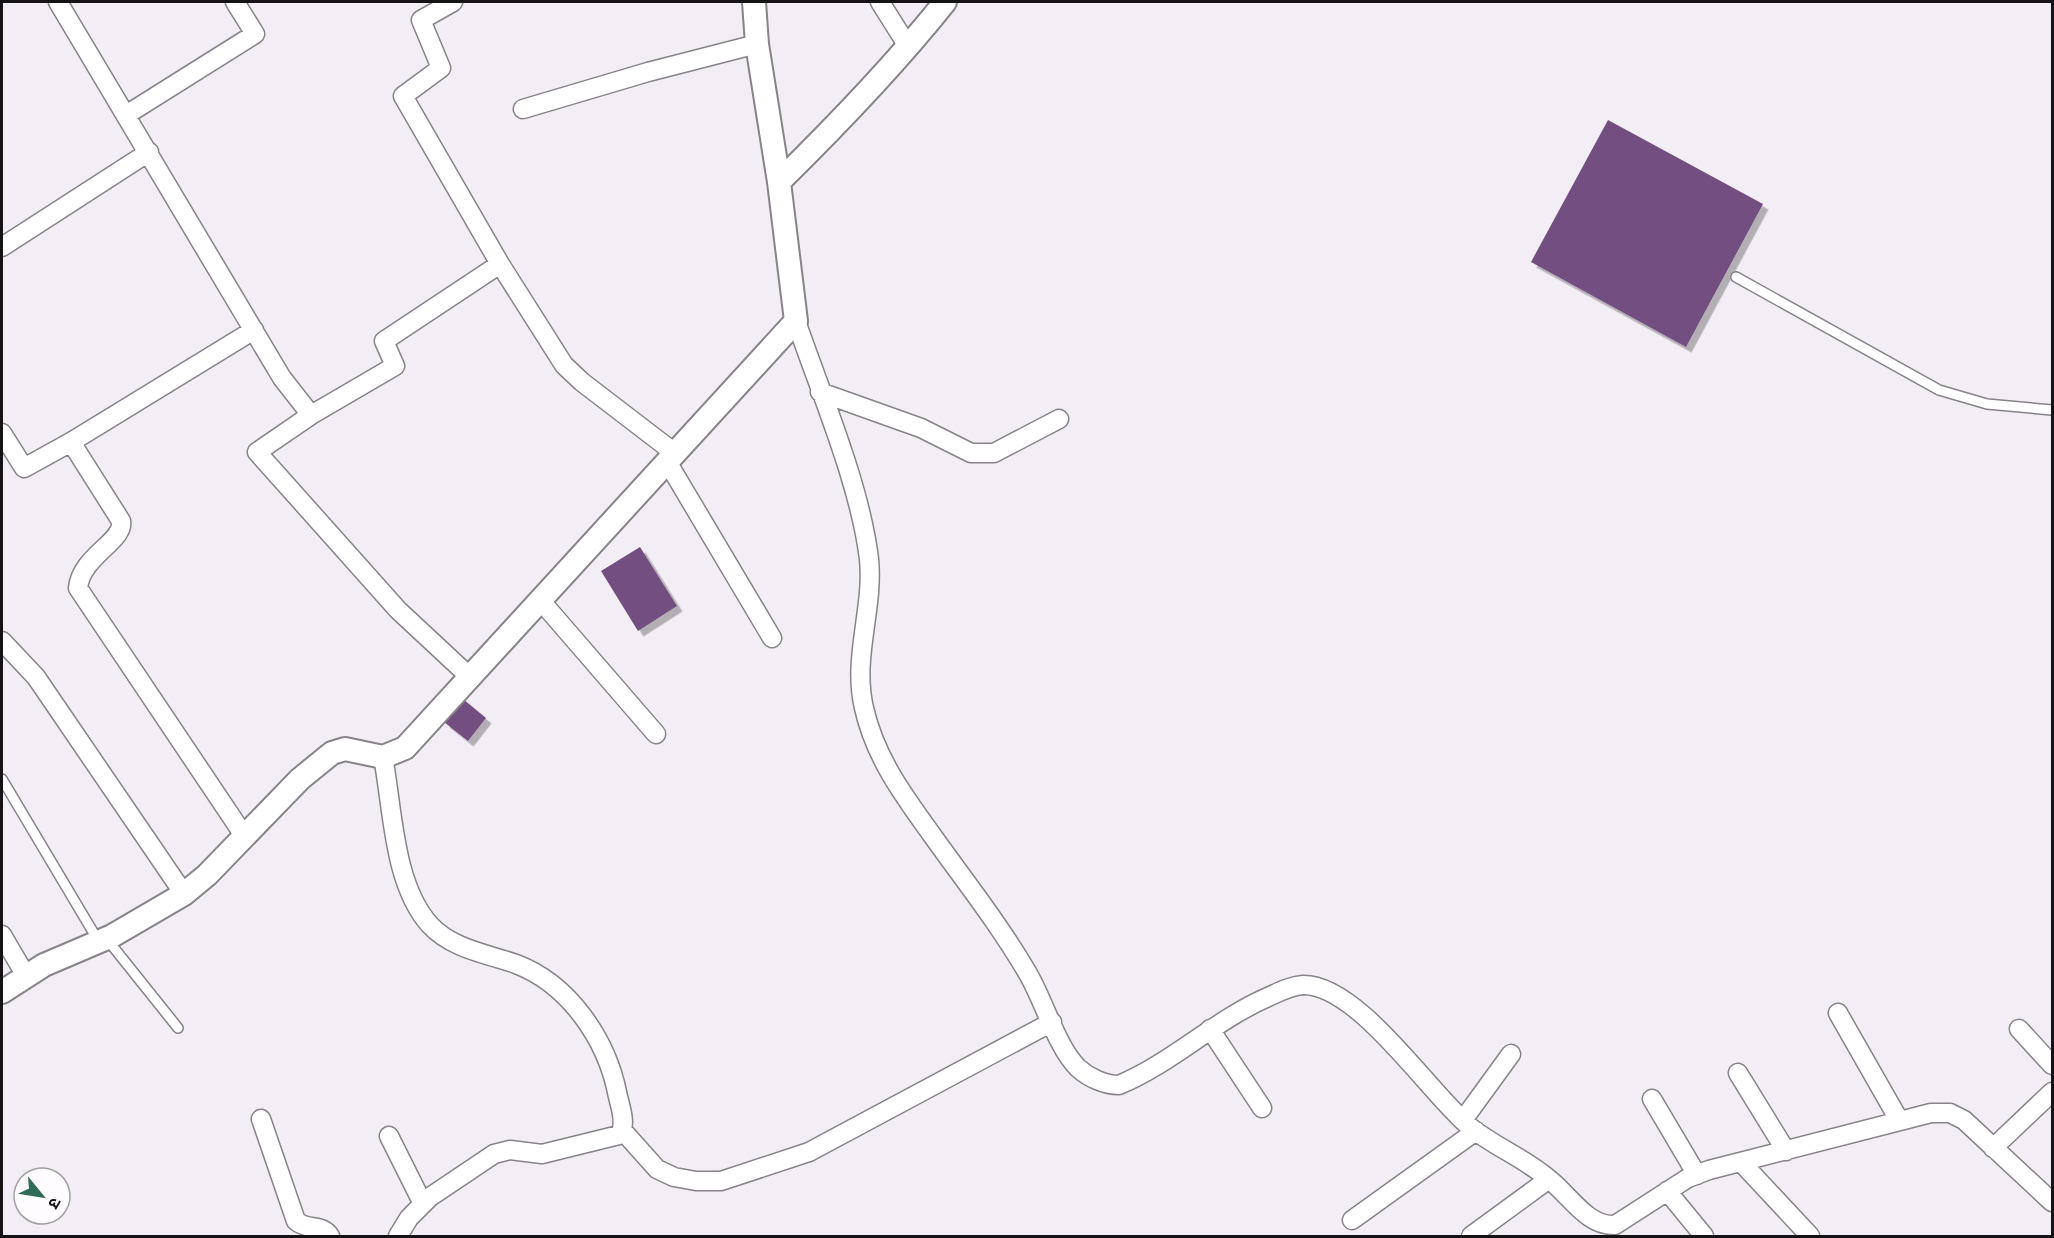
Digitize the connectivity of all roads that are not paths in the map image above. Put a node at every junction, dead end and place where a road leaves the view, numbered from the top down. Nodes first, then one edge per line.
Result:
1 (58, 2) edge
2 (235, 2) edge
3 (453, 2) edge
4 (754, 2) edge
5 (880, 2) edge
6 (945, 2) edge
7 (757, 44) junction
8 (909, 48) junction
9 (523, 109) dead end
10 (126, 115) junction
11 (149, 152) junction
12 (779, 182) junction
13 (2, 247) edge
14 (500, 264) junction
15 (1736, 277) dead end
16 (796, 321) junction
17 (254, 330) junction
18 (820, 392) junction
19 (2052, 410) edge
20 (311, 415) junction
21 (1059, 419) dead end
22 (2, 433) edge
23 (71, 442) junction
24 (672, 459) junction
25 (542, 601) junction
26 (772, 638) dead end
27 (2, 641) edge
28 (471, 678) junction
29 (656, 734) dead end
30 (382, 757) junction
31 (2, 779) edge
32 (244, 837) junction
33 (184, 894) junction
34 (2, 935) edge
35 (103, 940) junction
36 (26, 976) junction
37 (2, 992) edge
38 (1838, 1013) dead end
39 (1052, 1022) junction
40 (178, 1028) dead end
41 (1210, 1029) junction
42 (2019, 1029) dead end
43 (1511, 1054) dead end
44 (2052, 1065) edge
45 (1738, 1073) dead end
46 (2052, 1092) edge
47 (1652, 1099) dead end
48 (1262, 1108) dead end
49 (261, 1119) dead end
50 (1899, 1120) junction
51 (1469, 1126) junction
52 (623, 1131) junction
53 (389, 1136) dead end
54 (1993, 1148) junction
55 (1786, 1151) junction
56 (1741, 1162) junction
57 (1697, 1175) junction
58 (1549, 1179) junction
59 (1667, 1191) junction
60 (2052, 1202) edge
61 (423, 1204) junction
62 (1352, 1220) dead end
63 (1614, 1231) edge
64 (330, 1236) edge
65 (398, 1236) edge
66 (1471, 1236) edge
67 (1704, 1236) edge
68 (1810, 1236) edge

1 - 10 street
2 - 10 street
3 - 14 street
4 - 7 street
5 - 8 street
6 - 8 street
7 - 9 street
7 - 12 street
8 - 12 street
10 - 11 street
11 - 13 street
11 - 17 street
12 - 16 street
14 - 20 street
14 - 24 street
15 - 19 lane
16 - 18 street
16 - 24 street
17 - 20 street
17 - 23 street
18 - 21 street
18 - 39 street
20 - 28 street
22 - 23 street
23 - 32 street
24 - 25 street
24 - 26 street
25 - 28 street
25 - 29 street
27 - 33 street
28 - 30 street
30 - 32 street
30 - 52 street
31 - 35 lane
32 - 33 street
33 - 35 street
34 - 36 street
35 - 36 street
35 - 40 lane
36 - 37 street
38 - 50 street
39 - 41 street
39 - 52 street
41 - 48 street
41 - 51 street
42 - 44 street
43 - 51 street
45 - 55 street
46 - 54 street
47 - 57 street
49 - 64 street
50 - 54 street
50 - 55 street
51 - 58 street
51 - 62 street
52 - 61 street
53 - 61 street
54 - 60 street
55 - 56 street
56 - 57 street
56 - 68 street
57 - 59 street
58 - 63 street
58 - 66 street
59 - 63 street
59 - 67 street
61 - 65 street

